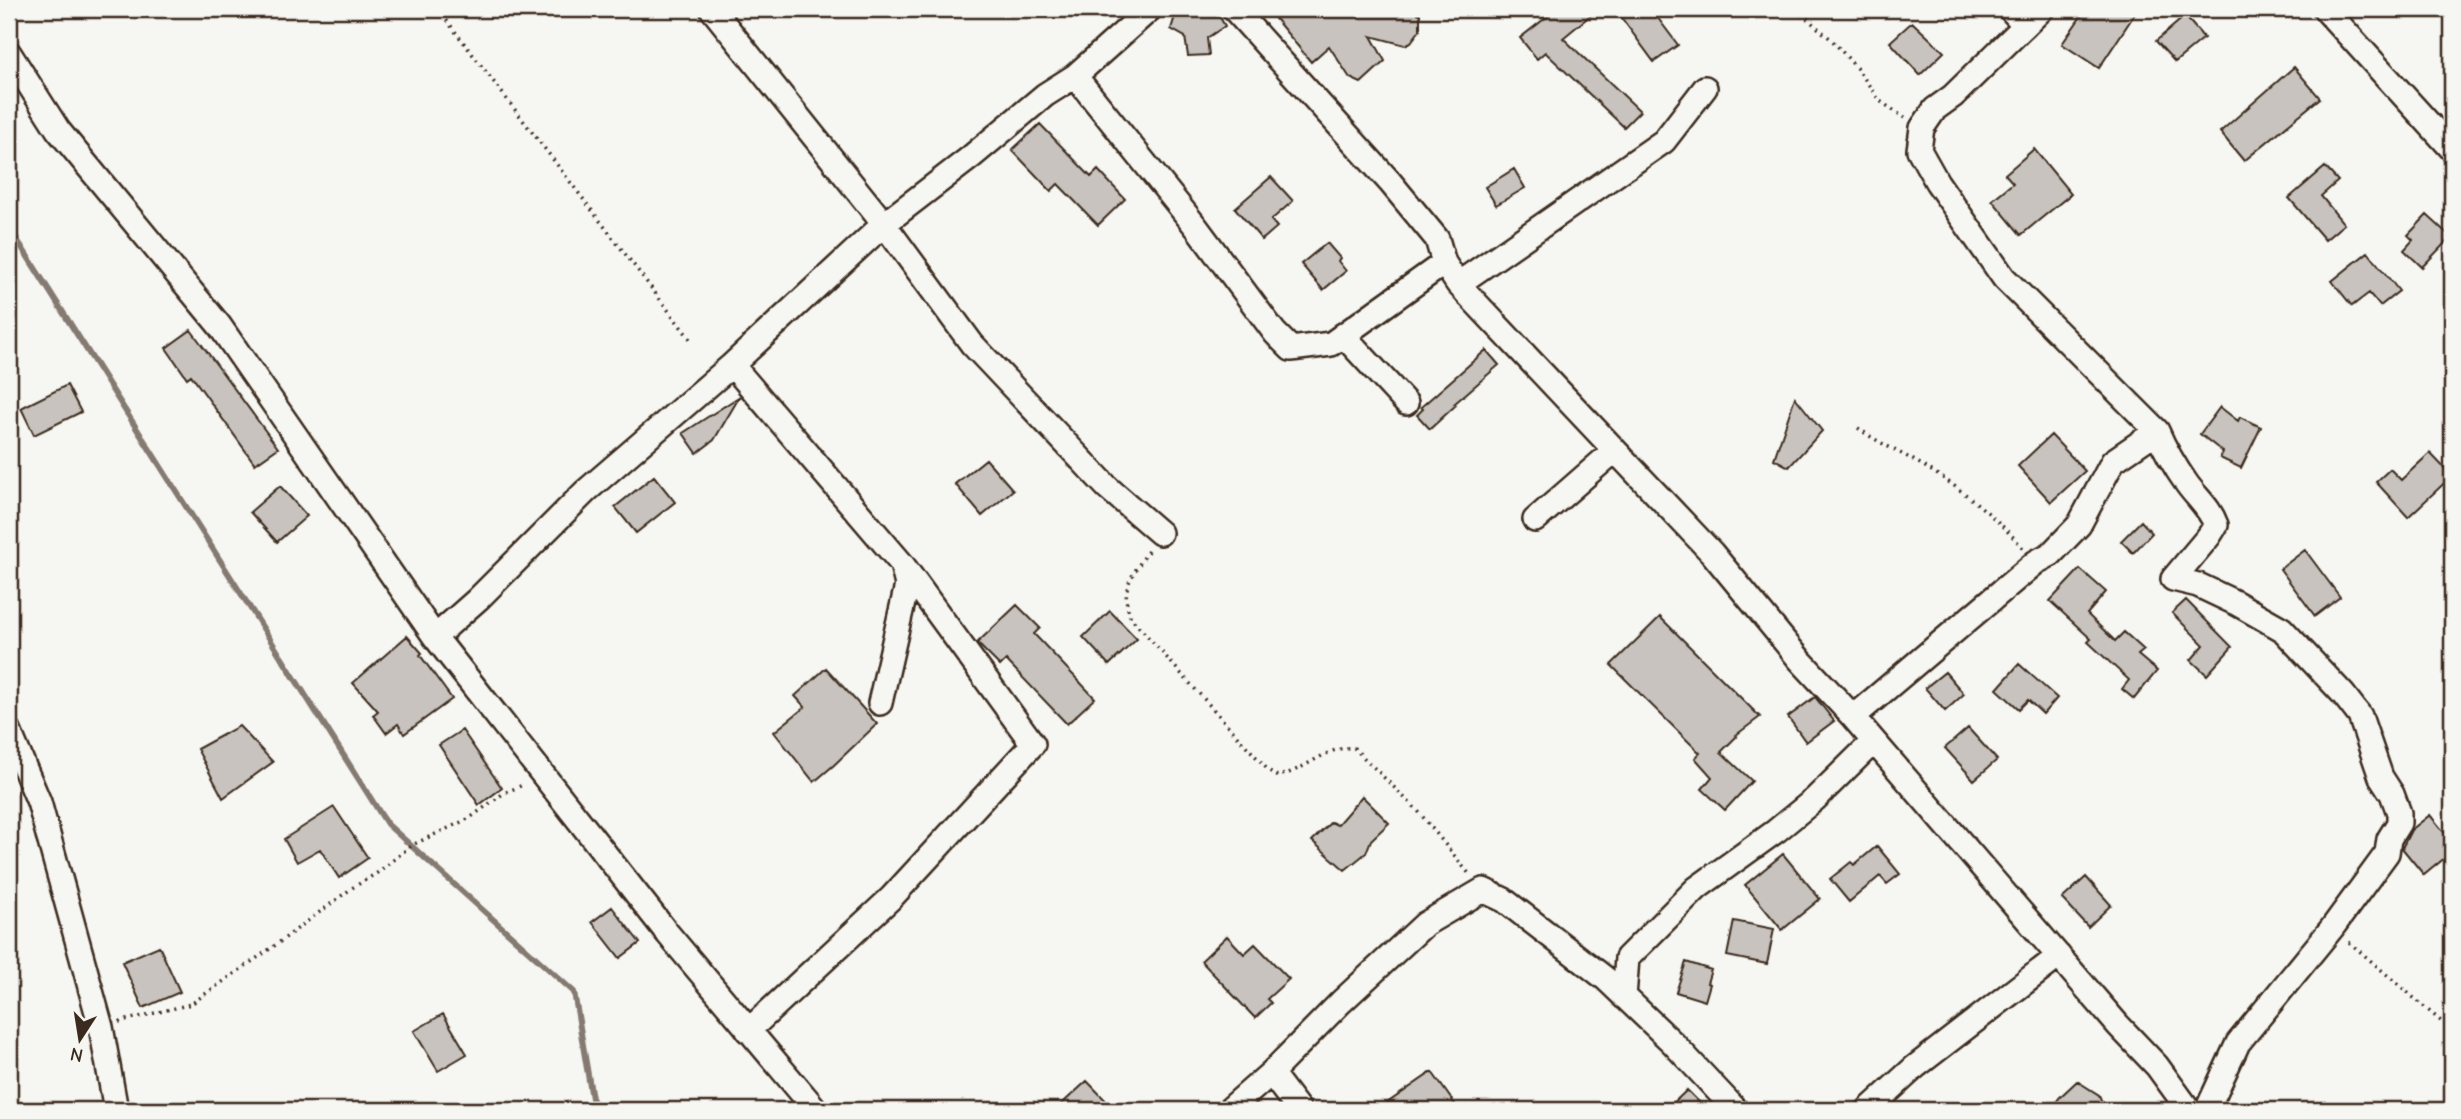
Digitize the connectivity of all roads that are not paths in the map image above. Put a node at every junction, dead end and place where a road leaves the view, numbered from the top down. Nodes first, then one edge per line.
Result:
1 (712, 9) edge
2 (1150, 9) edge
3 (1234, 9) edge
4 (2042, 9) edge
5 (2325, 9) edge
6 (2017, 17) edge
7 (9, 53) edge
8 (1074, 76) junction
9 (1705, 88) dead end
10 (2452, 149) edge
11 (884, 225) junction
12 (1444, 263) junction
13 (1458, 284) junction
14 (1343, 335) junction
15 (732, 365) junction
16 (1406, 403) dead end
17 (2157, 431) junction
18 (1614, 451) junction
19 (1535, 520) dead end
20 (1160, 533) road end
21 (902, 564) junction
22 (435, 637) junction
23 (880, 703) dead end
24 (1853, 717) junction
25 (9, 731) edge
26 (1873, 742) junction
27 (2059, 956) junction
28 (1627, 958) junction
29 (1588, 966) junction
30 (1624, 997) junction
31 (748, 1031) junction
32 (1271, 1073) junction
33 (116, 1110) edge
34 (816, 1110) edge
35 (1229, 1110) edge
36 (1299, 1110) edge
37 (1736, 1110) edge
38 (1868, 1110) edge
39 (2189, 1110) edge
40 (2207, 1110) edge

1 - 11 street
2 - 8 street
3 - 12 street
4 - 6 street
5 - 10 street
6 - 17 street
7 - 22 street
8 - 11 street
8 - 14 street
9 - 13 street
11 - 15 street
11 - 20 street
12 - 13 street
12 - 14 street
13 - 18 street
14 - 16 street
15 - 21 street
15 - 22 street
17 - 24 street
17 - 40 street
18 - 19 street
18 - 24 street
21 - 23 street
21 - 31 street
22 - 31 street
24 - 26 street
25 - 33 street
26 - 27 street
26 - 28 street
27 - 38 street
27 - 39 street
28 - 29 street
28 - 30 street
29 - 30 street
29 - 32 street
30 - 37 street
31 - 34 street
32 - 35 street
32 - 36 street

